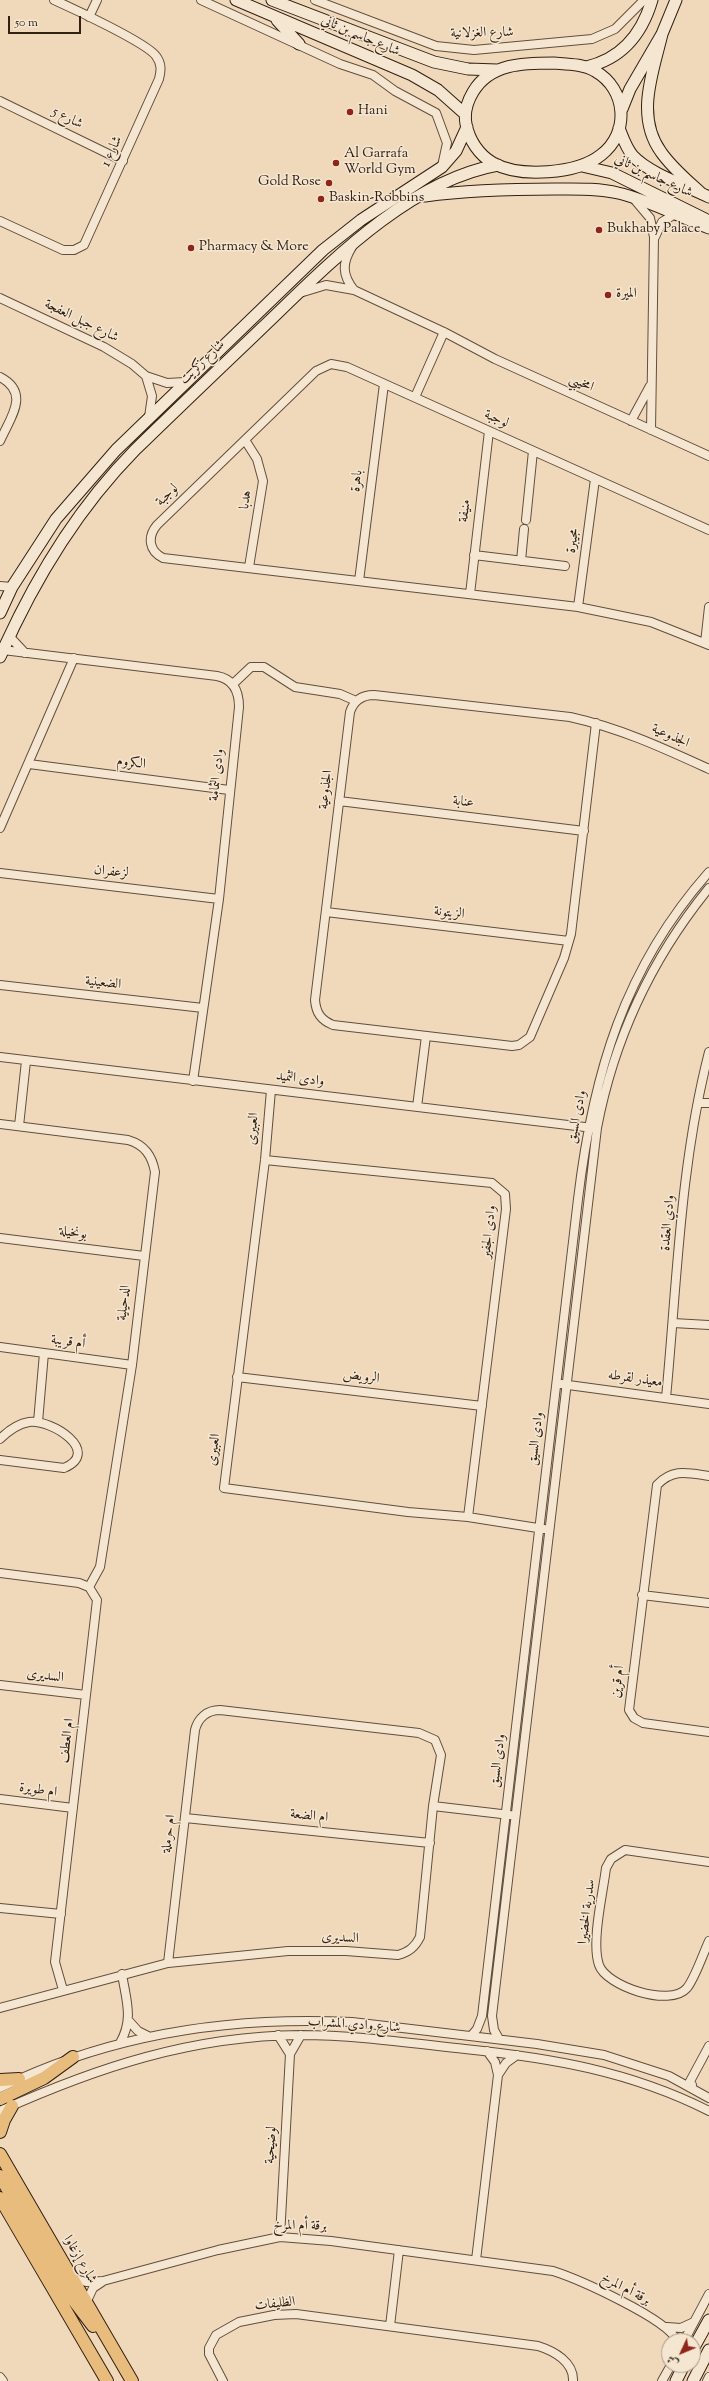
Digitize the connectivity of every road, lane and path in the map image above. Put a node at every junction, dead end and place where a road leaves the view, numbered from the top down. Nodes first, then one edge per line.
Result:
1 (54, 0) edge
2 (97, 0) edge
3 (201, 0) edge
4 (236, 0) edge
5 (272, 0) edge
6 (315, 0) edge
7 (644, 0) edge
8 (652, 0) edge
9 (676, 0) edge
10 (280, 2) edge
11 (89, 17) junction
12 (274, 17) junction
13 (662, 34) junction
14 (299, 44) junction
15 (586, 67) junction
16 (498, 70) junction
17 (0, 101) edge
18 (621, 111) junction
19 (465, 114) junction
20 (467, 127) junction
21 (619, 128) junction
22 (123, 161) junction
23 (498, 165) junction
24 (582, 166) junction
25 (442, 168) junction
26 (627, 196) junction
27 (705, 196) edge
28 (416, 198) junction
29 (675, 214) junction
30 (709, 221) edge
31 (0, 223) edge
32 (709, 228) edge
33 (654, 238) junction
34 (354, 243) junction
35 (354, 290) junction
36 (297, 294) junction
37 (0, 298) edge
38 (444, 332) junction
39 (146, 376) junction
40 (0, 377) edge
41 (185, 382) junction
42 (384, 384) junction
43 (650, 386) junction
44 (414, 397) junction
45 (149, 417) junction
46 (631, 421) junction
47 (651, 430) junction
48 (489, 431) junction
49 (245, 440) junction
50 (0, 441) edge
51 (533, 451) junction
52 (709, 456) edge
53 (595, 479) junction
54 (526, 520) dead end
55 (524, 529) dead end
56 (709, 530) edge
57 (474, 555) junction
58 (521, 561) junction
59 (565, 566) dead end
60 (249, 567) junction
61 (359, 581) junction
62 (0, 586) edge
63 (6, 591) edge
64 (470, 594) junction
65 (578, 607) junction
66 (709, 608) edge
67 (0, 613) edge
68 (10, 637) junction
69 (707, 644) edge
70 (25, 653) junction
71 (2, 654) edge
72 (74, 658) junction
73 (233, 684) junction
74 (356, 700) junction
75 (596, 723) junction
76 (29, 764) junction
77 (709, 769) edge
78 (229, 790) junction
79 (339, 801) junction
80 (0, 828) edge
81 (584, 831) junction
82 (709, 872) edge
83 (0, 873) edge
84 (709, 888) edge
85 (218, 899) junction
86 (326, 912) junction
87 (570, 941) junction
88 (0, 985) edge
89 (203, 1008) junction
90 (426, 1036) junction
91 (709, 1052) edge
92 (0, 1057) edge
93 (26, 1061) junction
94 (193, 1081) junction
95 (700, 1087) junction
96 (709, 1089) edge
97 (270, 1090) junction
98 (698, 1103) junction
99 (709, 1103) edge
100 (417, 1107) junction
101 (0, 1124) edge
102 (19, 1126) junction
103 (588, 1127) junction
104 (597, 1128) junction
105 (264, 1160) junction
106 (0, 1238) edge
107 (144, 1256) junction
108 (673, 1323) junction
109 (709, 1325) edge
110 (0, 1347) edge
111 (44, 1353) junction
112 (132, 1365) junction
113 (237, 1377) junction
114 (557, 1383) junction
115 (566, 1384) junction
116 (666, 1398) junction
117 (709, 1404) edge
118 (482, 1406) junction
119 (38, 1422) junction
120 (0, 1439) edge
121 (0, 1460) edge
122 (709, 1476) edge
123 (468, 1517) junction
124 (539, 1529) junction
125 (549, 1530) junction
126 (0, 1573) edge
127 (89, 1587) junction
128 (642, 1595) junction
129 (709, 1603) edge
130 (0, 1685) edge
131 (86, 1695) junction
132 (208, 1713) joint
133 (709, 1732) edge
134 (0, 1798) edge
135 (433, 1806) junction
136 (73, 1808) junction
137 (505, 1814) junction
138 (515, 1815) junction
139 (185, 1818) junction
140 (430, 1843) junction
141 (709, 1862) edge
142 (2, 1907) edge
143 (61, 1914) junction
144 (709, 1941) edge
145 (168, 1963) junction
146 (122, 1974) junction
147 (63, 1990) junction
148 (0, 2008) edge
149 (129, 2021) junction
150 (278, 2035) junction
151 (301, 2035) junction
152 (148, 2036) junction
153 (471, 2036) junction
154 (499, 2039) junction
155 (120, 2043) junction
156 (709, 2046) edge
157 (487, 2051) junction
158 (290, 2054) junction
159 (517, 2055) junction
160 (73, 2057) junction
161 (706, 2059) edge
162 (498, 2075) junction
163 (19, 2078) junction
164 (0, 2080) edge
165 (688, 2085) junction
166 (0, 2088) edge
167 (709, 2093) edge
168 (672, 2094) junction
169 (709, 2098) edge
170 (0, 2099) edge
171 (12, 2106) junction
172 (0, 2111) edge
173 (709, 2111) edge
174 (709, 2117) edge
175 (0, 2132) edge
176 (0, 2154) edge
177 (0, 2176) edge
178 (0, 2198) edge
179 (280, 2237) junction
180 (400, 2250) junction
181 (476, 2260) junction
182 (72, 2278) junction
183 (103, 2281) junction
184 (709, 2294) edge
185 (86, 2303) junction
186 (709, 2320) edge
187 (694, 2322) junction
188 (390, 2326) junction
189 (667, 2327) junction
190 (671, 2333) edge
191 (688, 2333) edge
192 (701, 2334) edge
193 (112, 2346) junction
194 (709, 2350) edge
195 (0, 2377) edge
196 (709, 2377) edge
197 (2, 2381) edge
198 (107, 2381) edge
199 (132, 2381) edge
200 (223, 2381) edge
201 (573, 2381) edge
202 (693, 2381) edge
203 (707, 2381) edge

1 - 11 street, شارع 1
2 - 11 street
3 - 14 street
4 - 12 main road, شارع جاسم بن ثاني
5 - 10 main road, شارع جاسم بن ثاني
6 - 7 street, شارع الغزلانية
8 - 15 main road
9 - 13 main road
10 - 16 main road, شارع جاسم بن ثاني
11 - 22 street, شارع 1
12 - 14 main road
12 - 19 main road, شارع جاسم بن ثاني
13 - 18 main road
13 - 27 main road
14 - 25 street
15 - 16 main road
15 - 18 main road
16 - 19 main road
17 - 22 street, شارع 5
18 - 21 main road
19 - 20 main road
20 - 23 main road
20 - 25 main road, شارع زكريت
21 - 24 main road
21 - 27 main road, شارع جاسم بن ثاني
22 - 31 street, شارع 1
23 - 24 main road
23 - 28 main road, شارع زكريت
24 - 30 main road, شارع جاسم بن ثاني
25 - 41 main road, شارع زكريت
26 - 28 main road
26 - 29 main road
26 - 33 street
28 - 34 main road, شارع زكريت
29 - 32 main road
29 - 33 street
33 - 43 street
34 - 35 street
34 - 36 main road, شارع زكريت
35 - 36 street, امخيبي
35 - 38 street, امخيبي
36 - 68 main road, شارع زكريت
37 - 39 street, شارع جبل العفجة
38 - 44 street
38 - 46 street, امخيبي
39 - 41 street, شارع جبل العفجة
39 - 45 street
40 - 50 street
41 - 45 main road, شارع زكريت
42 - 44 street, لوجبة
42 - 49 street, لوجبة
42 - 61 street, باهرة
43 - 46 street
43 - 47 street
44 - 48 street, لوجبة
45 - 63 main road, شارع زكريت
46 - 47 street, امخيبي
47 - 52 street, امخيبي
48 - 51 street, لوجبة
48 - 57 street, منيفة
49 - 60 street, هدبا
49 - 60 street, لوجبة
51 - 53 street, لوجبة
51 - 54 street
53 - 56 street, لوجبة
53 - 65 street, مجيبرة
55 - 58 street
57 - 58 street
57 - 64 street, منيفة
58 - 59 street
60 - 61 street, لوجبة
61 - 64 street, لوجبة
62 - 63 street
63 - 67 main road, شارع زكريت
64 - 65 street, لوجبة
65 - 69 street, لوجبة
66 - 69 street
68 - 70 street
68 - 71 main road, شارع زكريت
70 - 71 street
70 - 72 street
72 - 73 street
72 - 76 street
73 - 74 street
73 - 78 street, وادى الثمامة
74 - 75 street, الجذوعية
74 - 79 street, الجذوعية
75 - 77 street, الجذوعية
75 - 81 street, الجذوعية
76 - 78 street, الكروم
76 - 80 street
78 - 85 street, وادى الثمامة
79 - 81 street, عنابة
79 - 86 street, الجذوعية
81 - 87 street, الجذوعية
82 - 103 street, وادى السيق
83 - 85 street, لزعفران
84 - 104 street, وادى السيق
85 - 89 street, وادى الثمامة
86 - 87 street, الزيتونة
86 - 90 street, الجذوعية
87 - 90 street, الجذوعية
88 - 89 street, الضعينية
89 - 94 street, وادى الثمامة
90 - 100 street
91 - 95 street, وادي العقدة
92 - 93 street, وادى الثميد
93 - 94 street, وادى الثميد
93 - 102 street
94 - 97 street, وادى الثميد
95 - 96 street
95 - 98 street, وادي العقدة
97 - 100 street, وادى الثميد
97 - 105 street, العبيرى
98 - 99 street
98 - 108 street, وادي العقدة
100 - 103 street, وادى الثميد
101 - 102 street, الدحيلية
102 - 107 street, الدحيلية
103 - 104 street, وادى الثميد
103 - 114 street, وادى السيق
104 - 115 street, وادى السيق
105 - 113 street, العبيرى
105 - 118 street, وادى الجفير
106 - 107 street, بونخيلة
107 - 112 street, الدحيلية
108 - 109 street
108 - 116 street, وادي العقدة
110 - 111 street, أم قريبة
111 - 112 street, أم قريبة
111 - 119 street
112 - 127 street, الدحيلية
113 - 118 street, الرويض
113 - 123 street, العبيرى
114 - 115 street, معيذر لقرطه
114 - 124 street, وادى السيق
115 - 116 street, معيذر لقرطه
115 - 125 street, وادى السيق
116 - 117 street, معيذر لقرطه
118 - 123 street, وادى الجفير
119 - 120 street
119 - 121 street
122 - 128 street, أم قرين
123 - 124 street, العبيرى
124 - 125 street, العبيرى
124 - 137 street, وادى السيق
125 - 138 street, وادى السيق
126 - 127 street
127 - 131 street, ام العطف
128 - 129 street
128 - 133 street, أم قرين
130 - 131 street, السديرى
131 - 136 street, ام العطف
132 - 135 street, السديرى
132 - 139 street, ام حرملة
134 - 136 street, ام طويرة
135 - 137 street
135 - 140 street, السديرى
136 - 143 street, ام العطف
137 - 138 street
137 - 153 street, وادى السيق
138 - 154 street, وادى السيق
139 - 140 street, ام الضعة
139 - 145 street, ام حرملة
140 - 145 street, السديرى
141 - 144 street, سدرية الخضيرا
142 - 143 street
143 - 147 street, ام العطف
145 - 146 street, السديرى
146 - 147 street, السديرى
146 - 149 street
147 - 148 street, السديرى
149 - 152 street
149 - 155 street
150 - 151 street, شارع وادي المشراب
150 - 158 street
150 - 171 street, شارع وادي المشراب
151 - 157 street, شارع وادي المشراب
151 - 158 street, لوضيحية
152 - 153 street, شارع وادي المشراب
152 - 155 street, شارع وادي المشراب
153 - 154 street, شارع وادي المشراب
154 - 165 street, شارع وادي المشراب
155 - 160 street, شارع وادي المشراب
156 - 161 street
157 - 159 street, شارع وادي المشراب
157 - 162 street
158 - 179 street, لوضيحية
159 - 162 street
159 - 168 street, شارع وادي المشراب
160 - 163 street, شارع وادي المشراب
160 - 170 main road
161 - 165 street
162 - 181 street
163 - 164 main road
163 - 166 street, شارع وادي المشراب
165 - 167 street, شارع وادي المشراب
165 - 169 street, شارع وادي المشراب
168 - 173 street, شارع وادي المشراب
168 - 174 street
171 - 172 street, شارع وادي المشراب
171 - 175 main road
176 - 182 main road, شارع إزغاوا
177 - 193 main road
178 - 198 main road
179 - 180 street, برقة أم المرخ
179 - 183 street, برقة أم المرخ
180 - 181 street, برقة أم المرخ
180 - 188 street
181 - 189 street, برقة أم المرخ
182 - 183 street, برقة أم المرخ
182 - 185 main road, شارع إزغاوا
183 - 185 street
184 - 187 street
185 - 193 main road, شارع إزغاوا
186 - 192 main road
187 - 189 street
187 - 191 street
188 - 200 street, الظليفات
188 - 201 street, الظليفات
189 - 190 street, برقة أم المرخ
193 - 199 main road, شارع إزغاوا
194 - 202 main road
195 - 197 street
196 - 203 street

